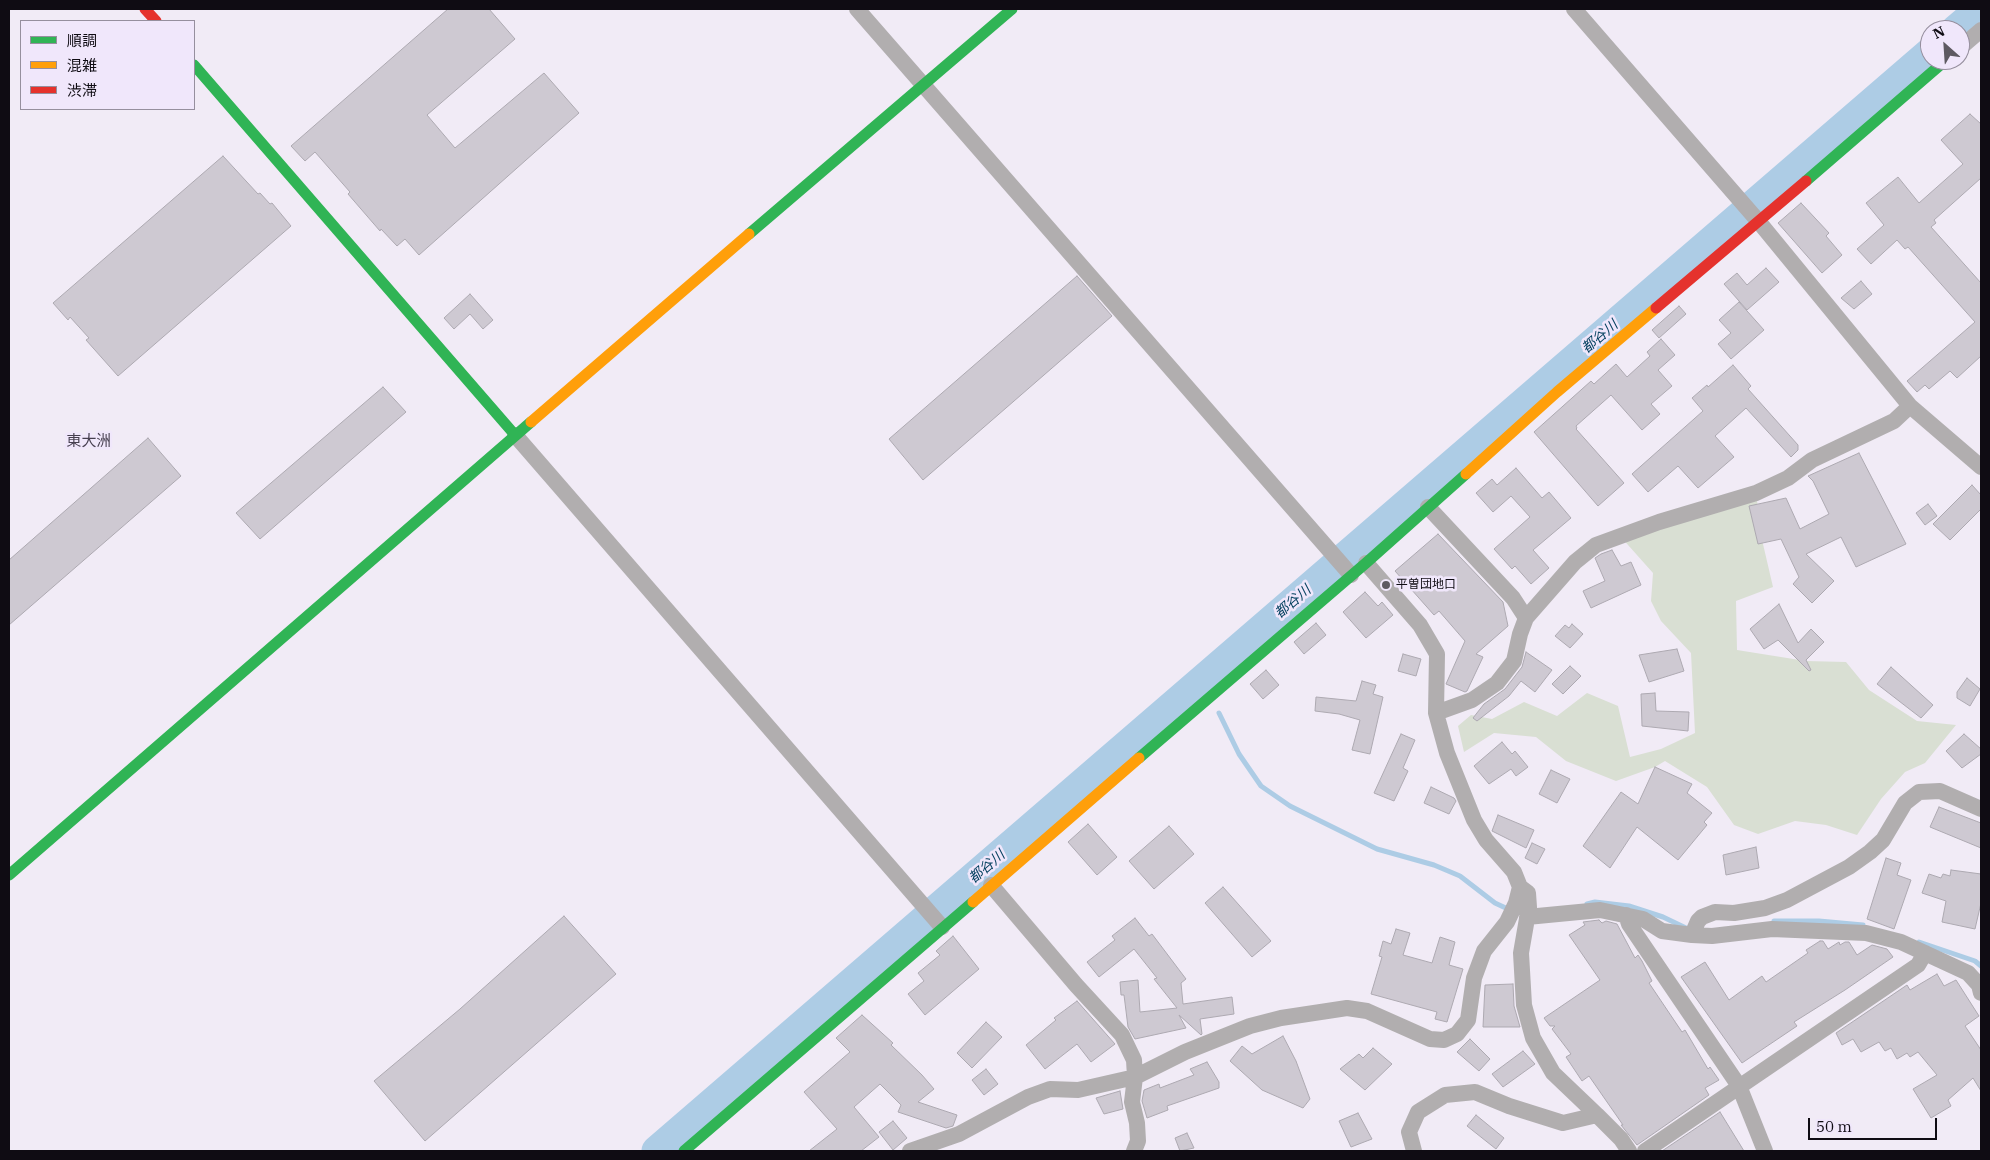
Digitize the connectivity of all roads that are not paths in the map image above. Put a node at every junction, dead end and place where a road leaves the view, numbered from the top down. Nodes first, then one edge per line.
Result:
1 (145, 9) edge
2 (857, 9) edge
3 (1012, 9) edge
4 (1574, 9) edge
5 (155, 20) edge
6 (1981, 30) edge
7 (1970, 39) edge
8 (195, 66) edge
9 (1933, 70) edge
10 (924, 85) junction
11 (1752, 214) junction
12 (1910, 406) junction
13 (516, 435) junction
14 (1981, 467) edge
15 (1428, 507) junction
16 (1366, 563) junction
17 (1349, 573) junction
18 (1526, 618) junction
19 (1436, 713) junction
20 (1981, 809) edge
21 (9, 875) edge
22 (991, 885) junction
23 (1520, 887) junction
24 (1626, 915) junction
25 (1527, 917) junction
26 (935, 920) junction
27 (1694, 929) junction
28 (1925, 953) junction
29 (1981, 993) edge
30 (1135, 1077) junction
31 (1739, 1086) junction
32 (1597, 1115) junction
33 (684, 1151) edge
34 (910, 1151) edge
35 (1134, 1151) edge
36 (1414, 1151) edge
37 (1629, 1151) edge
38 (1645, 1151) edge
39 (1765, 1151) edge

1 - 5 street
2 - 10 street
3 - 10 street
4 - 11 street
6 - 7 street
8 - 13 street
9 - 11 street
10 - 13 street
10 - 17 street
11 - 12 street
11 - 15 street
12 - 14 street
12 - 18 street
13 - 21 street
13 - 26 street
15 - 16 street
15 - 18 street
16 - 17 street
16 - 19 street
17 - 22 street
18 - 19 street
19 - 23 street
20 - 27 street
22 - 26 street
22 - 30 street
23 - 25 street
23 - 30 street
24 - 25 street
24 - 27 street
24 - 31 street
25 - 32 street
26 - 33 street
27 - 28 street
28 - 29 street
28 - 31 street
30 - 34 street
30 - 35 street
31 - 38 street
31 - 39 street
32 - 36 street
32 - 37 street

